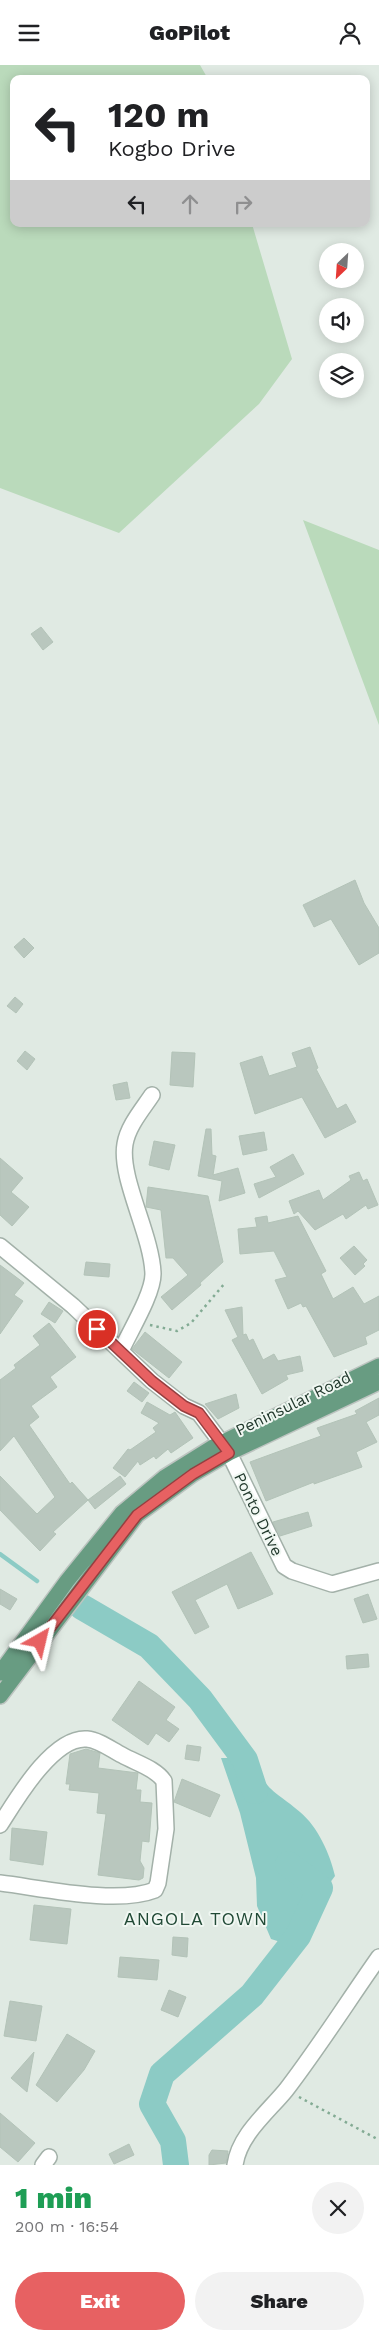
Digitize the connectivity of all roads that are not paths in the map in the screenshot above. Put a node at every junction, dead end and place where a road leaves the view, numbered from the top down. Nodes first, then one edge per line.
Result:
1 (152, 1095) dead end
2 (0, 1246) edge
3 (121, 1351) junction
4 (379, 1367) edge
5 (379, 1382) edge
6 (226, 1448) junction
7 (379, 1571) edge
8 (0, 1673) edge
9 (0, 1696) edge
10 (0, 1825) edge
11 (0, 1883) edge
12 (379, 1957) edge
13 (234, 2165) edge

1 - 3 street
2 - 3 street, Ponto Drive
3 - 6 street, Ponto Drive
4 - 6 main road, Peninsular Road
5 - 6 main road, Peninsular Road
6 - 7 street, Ponto Drive
6 - 8 main road, Peninsular Road
6 - 9 main road, Peninsular Road
10 - 11 street
12 - 13 street

